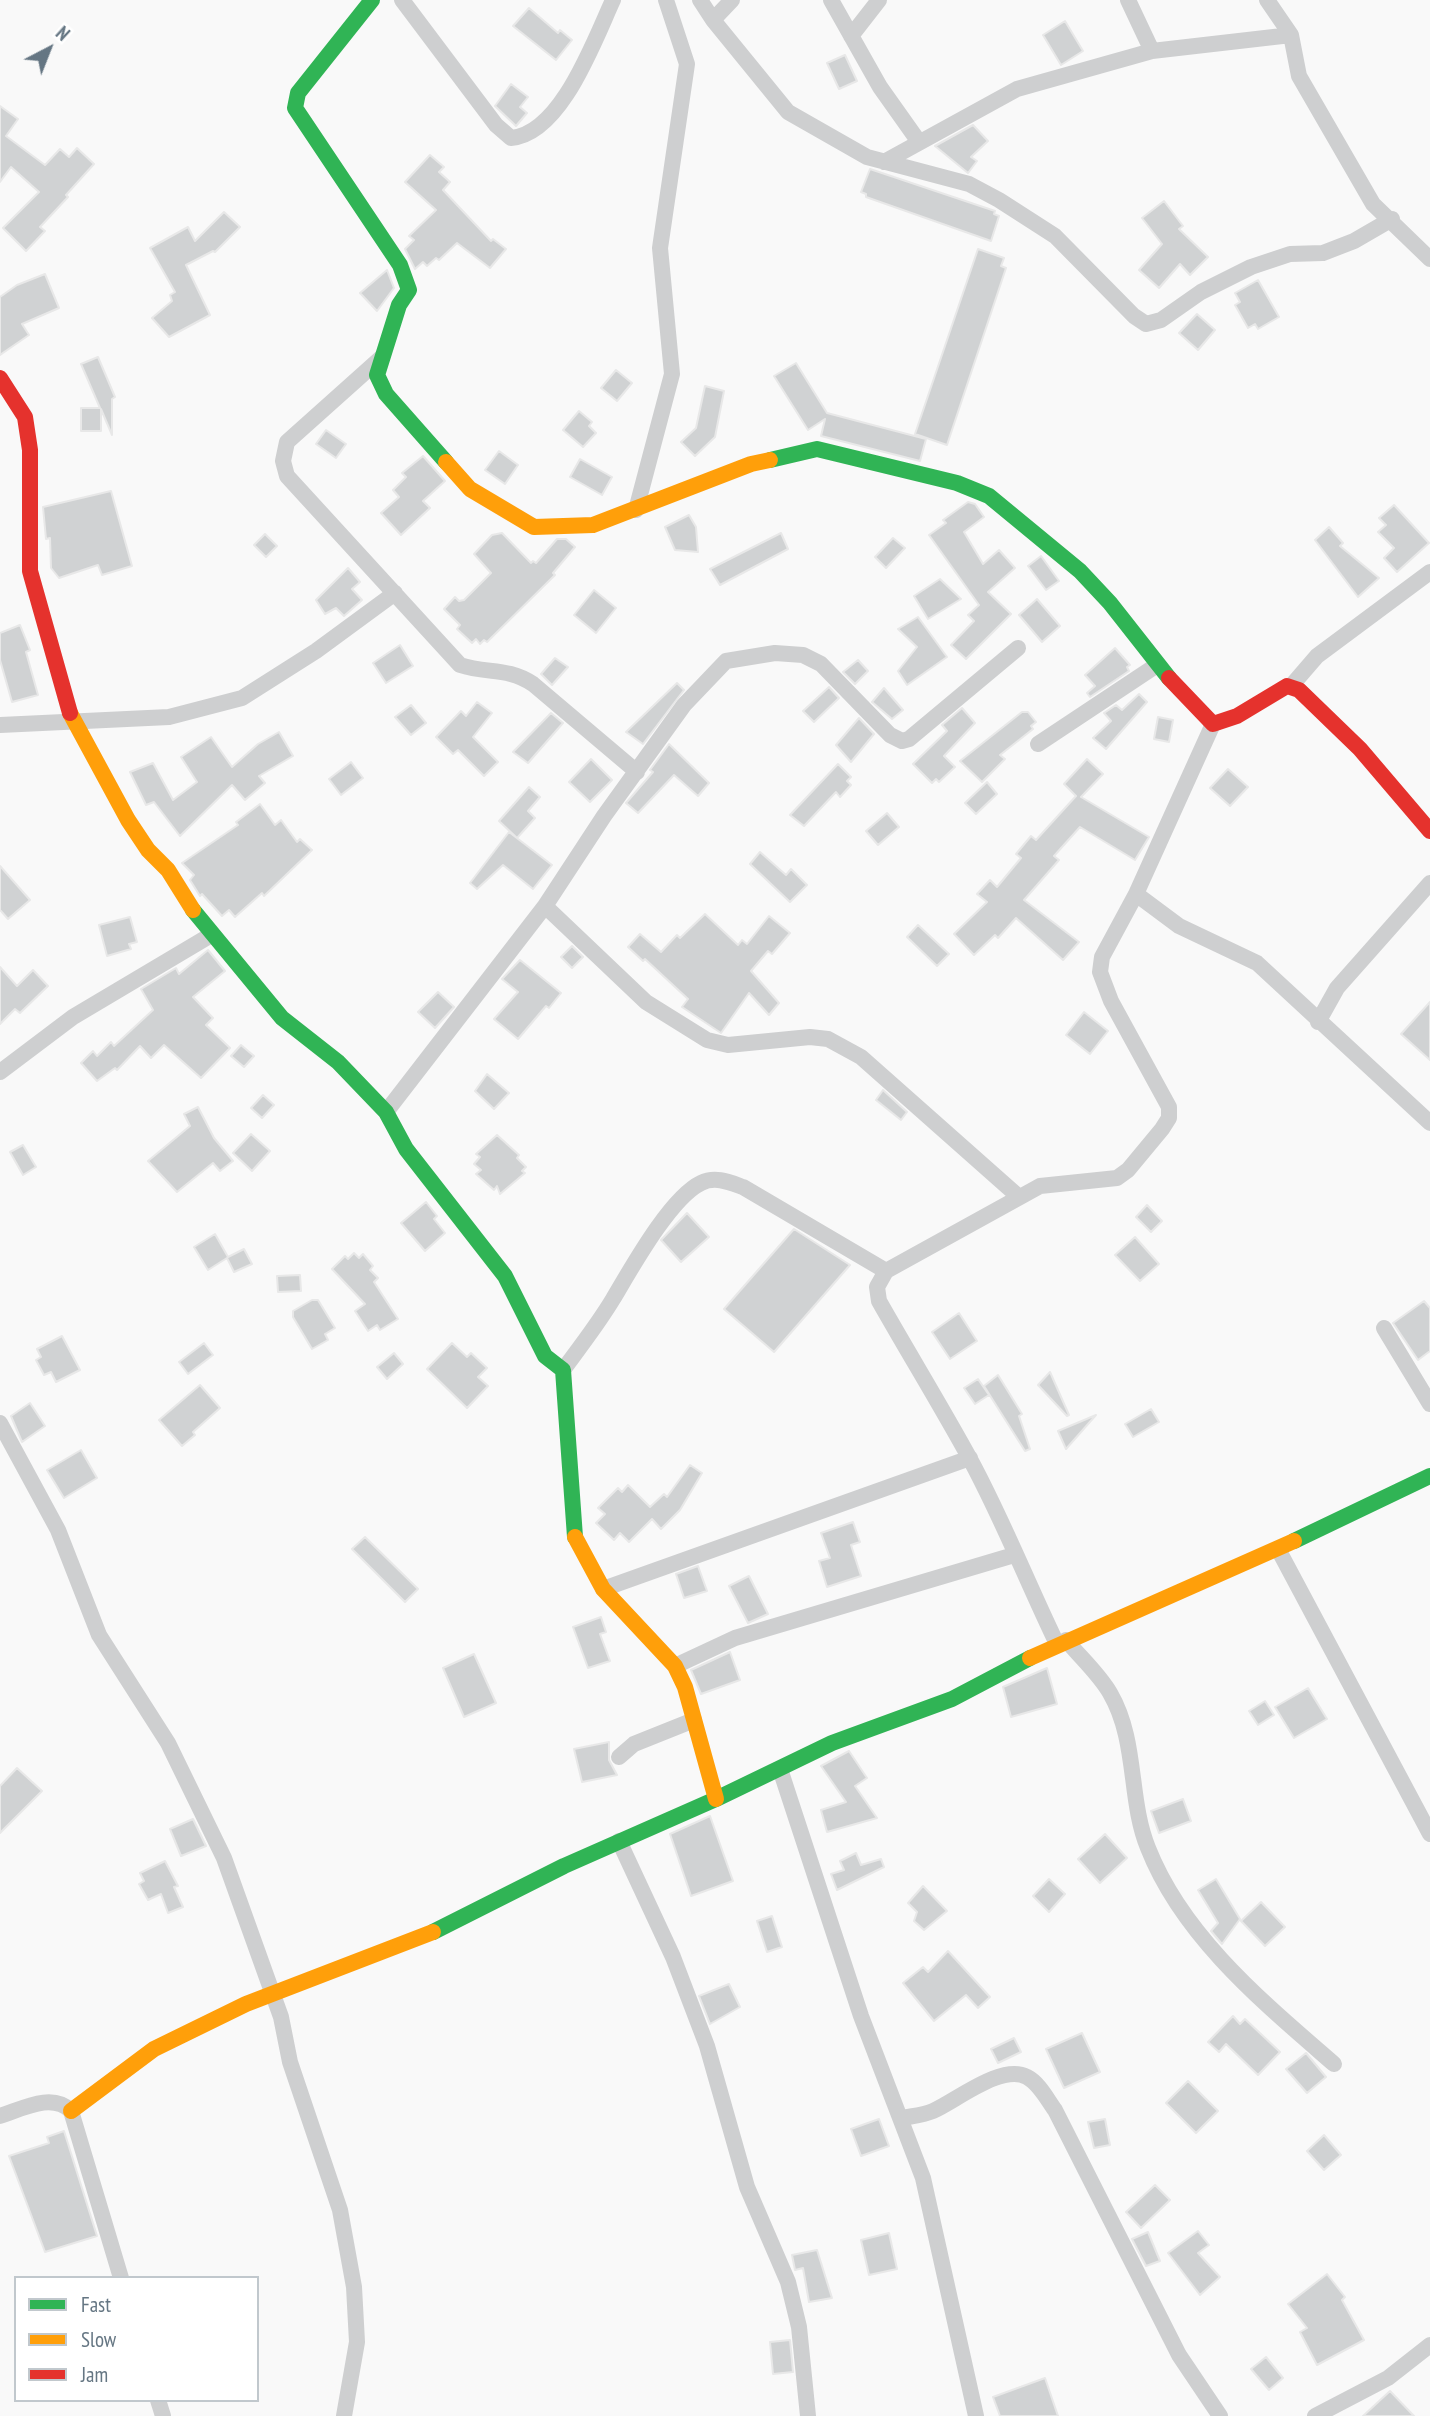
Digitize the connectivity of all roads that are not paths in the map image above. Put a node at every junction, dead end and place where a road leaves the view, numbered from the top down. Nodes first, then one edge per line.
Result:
1 (372, 0) edge
2 (402, 0) edge
3 (613, 0) edge
4 (666, 0) edge
5 (700, 0) edge
6 (732, 0) edge
7 (831, 0) edge
8 (879, 0) edge
9 (1128, 0) edge
10 (1267, 0) edge
11 (713, 20) junction
12 (1290, 35) junction
13 (851, 36) junction
14 (1152, 51) junction
15 (919, 142) junction
16 (884, 162) junction
17 (1392, 219) junction
18 (1430, 260) edge
19 (382, 357) junction
20 (0, 378) edge
21 (636, 510) junction
22 (1430, 572) edge
23 (395, 593) junction
24 (1018, 648) dead end
25 (1157, 664) junction
26 (1292, 685) junction
27 (73, 721) junction
28 (1213, 724) junction
29 (0, 725) edge
30 (1038, 744) dead end
31 (637, 772) junction
32 (1430, 831) edge
33 (1430, 883) edge
34 (1136, 894) junction
35 (545, 906) junction
36 (211, 935) junction
37 (1318, 1022) junction
38 (0, 1072) edge
39 (386, 1112) junction
40 (1430, 1123) edge
41 (1020, 1197) junction
42 (886, 1272) junction
43 (1384, 1328) dead end
44 (563, 1370) junction
45 (1430, 1404) edge
46 (0, 1423) edge
47 (970, 1458) junction
48 (1430, 1476) edge
49 (1278, 1549) junction
50 (1014, 1555) junction
51 (603, 1589) junction
52 (1062, 1642) junction
53 (675, 1666) junction
54 (694, 1720) junction
55 (619, 1757) dead end
56 (780, 1769) junction
57 (716, 1799) junction
58 (1430, 1834) edge
59 (619, 1841) junction
60 (272, 1994) junction
61 (1334, 2064) dead end
62 (71, 2111) junction
63 (0, 2116) edge
64 (902, 2118) junction
65 (120, 2276) edge
66 (1430, 2345) edge
67 (344, 2416) edge
68 (808, 2416) edge
69 (976, 2416) edge
70 (1220, 2416) edge
71 (1315, 2416) edge

1 - 19 street
2 - 3 street
4 - 21 street
5 - 11 street
6 - 11 street
7 - 13 street
8 - 13 street
9 - 14 street
10 - 12 street
11 - 16 street
12 - 14 street
12 - 17 street
13 - 15 street
14 - 15 street
15 - 16 street
16 - 17 street
17 - 18 street
19 - 21 street
19 - 23 street
20 - 27 street
21 - 25 street
22 - 26 street
23 - 27 street
23 - 31 street
24 - 31 street
25 - 28 street
25 - 30 street
26 - 28 street
26 - 32 street
27 - 29 street
27 - 36 street
28 - 34 street
31 - 35 street
33 - 37 street
34 - 37 street
34 - 41 street
35 - 39 street
35 - 41 street
36 - 38 street
36 - 39 street
37 - 40 street
39 - 44 street
41 - 42 street
42 - 44 street
42 - 47 street
43 - 45 street
44 - 51 street
46 - 60 street
47 - 50 street
47 - 51 street
48 - 49 street
49 - 52 street
49 - 58 street
50 - 52 street
50 - 53 street
51 - 53 street
52 - 56 street
52 - 61 street
53 - 54 street
54 - 55 street
54 - 57 street
56 - 57 street
56 - 64 street
57 - 59 street
59 - 60 street
59 - 68 street
60 - 62 street
60 - 67 street
62 - 63 street
62 - 65 street
64 - 69 street
64 - 70 street
66 - 71 street

